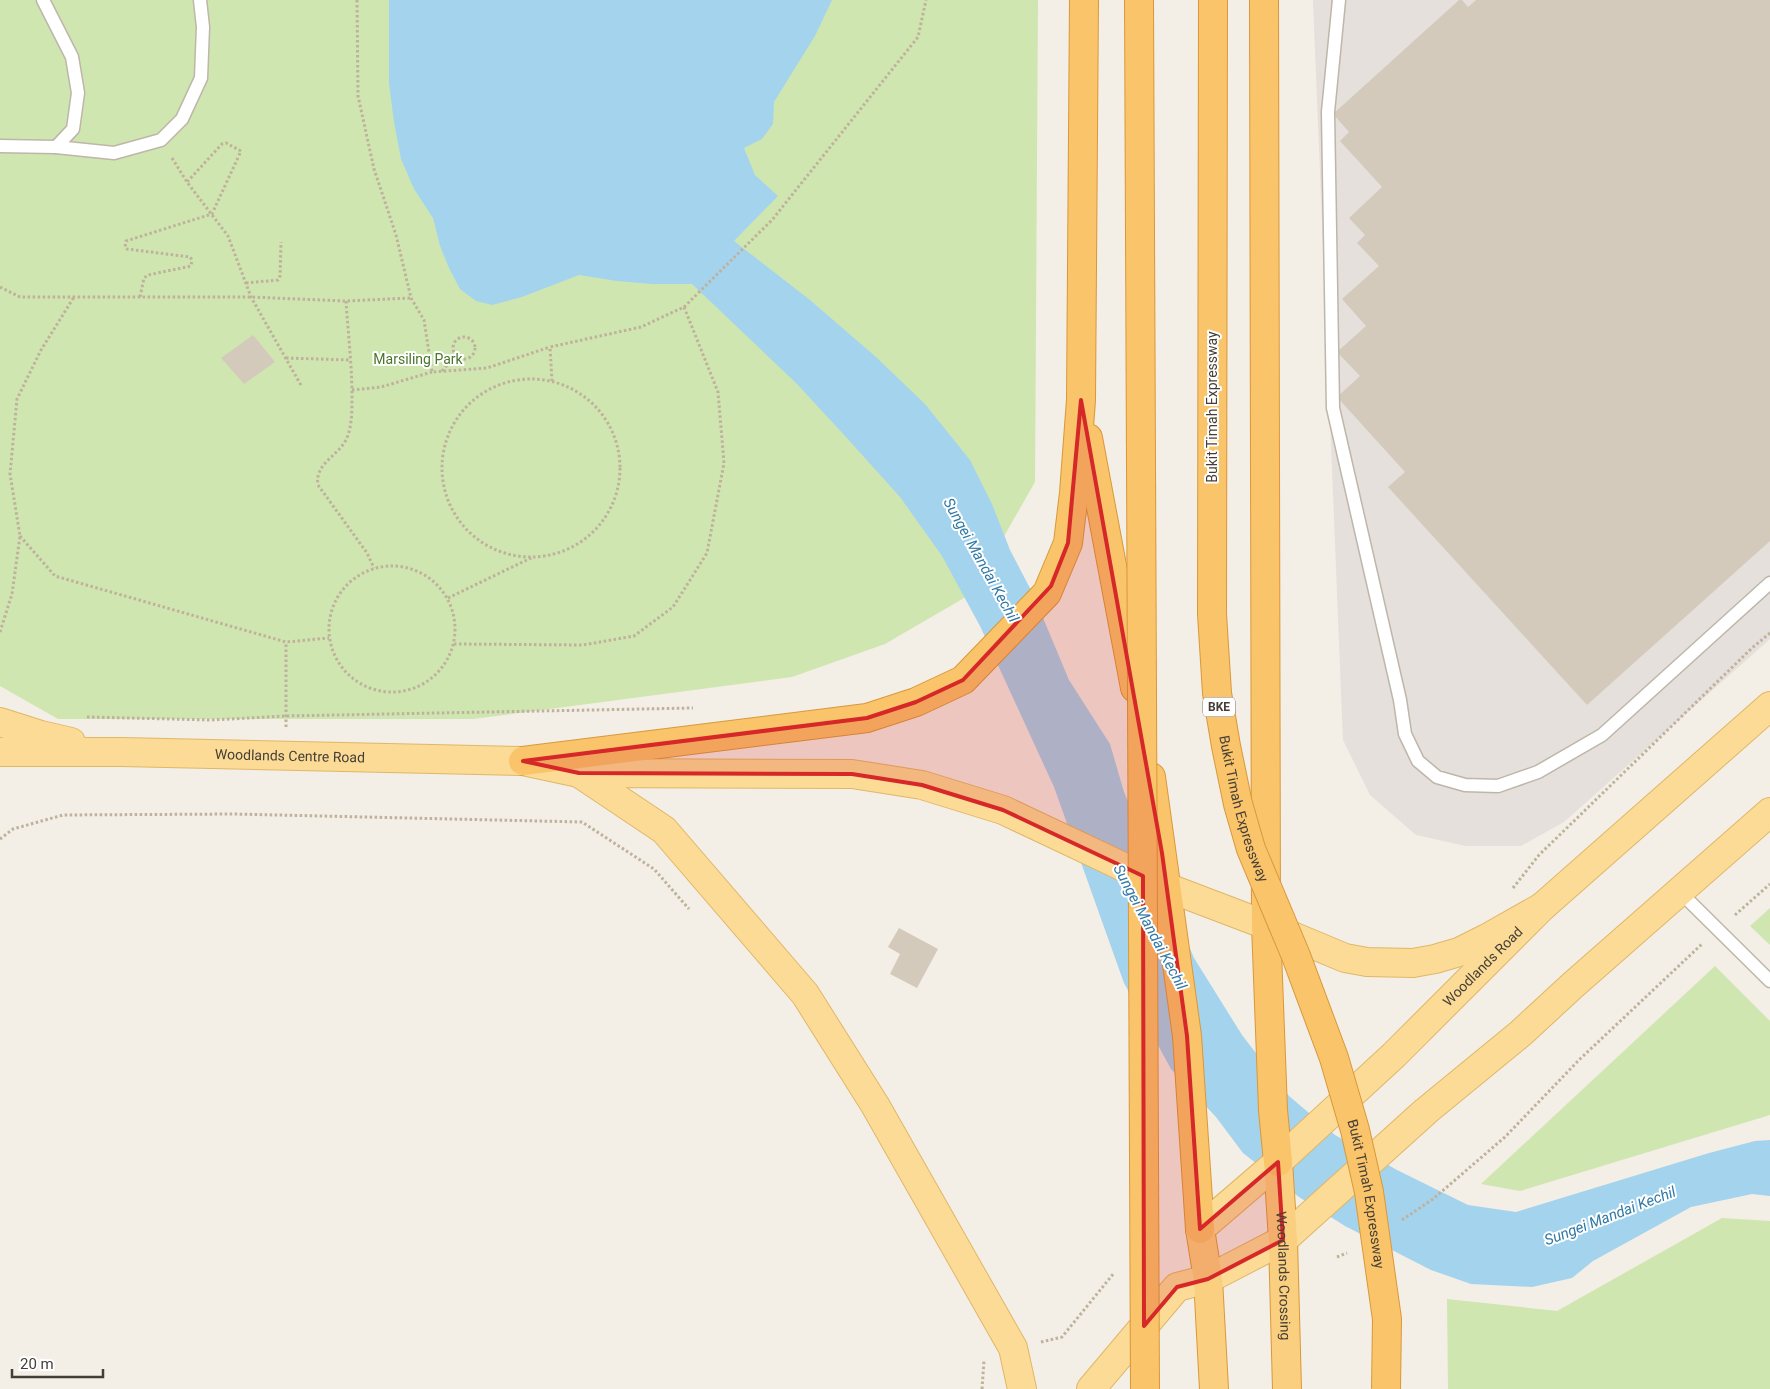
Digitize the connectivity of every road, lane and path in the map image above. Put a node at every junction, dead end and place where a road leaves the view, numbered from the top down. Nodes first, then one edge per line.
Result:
1 (43, 0) edge
2 (200, 0) edge
3 (357, 0) edge
4 (926, 0) edge
5 (1084, 0) edge
6 (1139, 0) edge
7 (1213, 0) edge
8 (1264, 0) edge
9 (1339, 0) edge
10 (161, 140) junction
11 (0, 146) edge
12 (56, 146) junction
13 (186, 182) junction
14 (212, 214) junction
15 (281, 242) dead end
16 (246, 283) junction
17 (0, 287) edge
18 (74, 296) junction
19 (140, 297) junction
20 (251, 297) junction
21 (410, 298) junction
22 (346, 301) junction
23 (684, 307) junction
24 (550, 347) junction
25 (455, 356) junction
26 (286, 358) junction
27 (350, 360) junction
28 (442, 371) junction
29 (432, 372) junction
30 (552, 381) junction
31 (302, 387) dead end
32 (352, 390) junction
33 (1081, 400) junction
34 (20, 536) junction
35 (533, 557) junction
36 (374, 568) junction
37 (1770, 583) edge
38 (448, 598) junction
39 (0, 632) edge
40 (1770, 633) edge
41 (329, 638) junction
42 (286, 642) junction
43 (454, 644) junction
44 (1770, 706) edge
45 (700, 708) dead end
46 (286, 716) junction
47 (84, 717) dead end
48 (0, 722) edge
49 (0, 752) edge
50 (121, 752) junction
51 (286, 755) junction
52 (523, 761) junction
53 (578, 773) junction
54 (1770, 812) edge
55 (0, 839) edge
56 (1770, 884) edge
57 (1166, 887) junction
58 (1512, 889) dead end
59 (1680, 892) junction
60 (1542, 907) junction
61 (695, 915) dead end
62 (1266, 925) junction
63 (1718, 929) junction
64 (1770, 981) edge
65 (1278, 1162) junction
66 (1394, 1225) dead end
67 (1200, 1230) junction
68 (1283, 1240) junction
69 (1117, 1269) dead end
70 (1208, 1279) junction
71 (1013, 1348) junction
72 (984, 1360) dead end
73 (982, 1389) edge
74 (1022, 1389) edge
75 (1091, 1389) edge
76 (1145, 1389) edge
77 (1214, 1389) edge
78 (1287, 1389) edge
79 (1386, 1389) edge

1 - 12 lane
2 - 10 lane
3 - 21 path
4 - 23 path
5 - 33 highway
6 - 76 highway, bridge
7 - 79 highway, Bukit Timah Expressway / BKE, bridge
8 - 62 highway
9 - 37 lane
10 - 12 lane
10 - 13 path
11 - 12 lane
13 - 14 path
13 - 14 path
14 - 16 path
14 - 19 path
15 - 16 path
16 - 20 path
17 - 18 path
18 - 19 path
18 - 34 path
19 - 20 path
20 - 22 path
20 - 26 path
21 - 22 path
21 - 29 path
22 - 27 path
23 - 24 path
23 - 43 path
24 - 28 path
24 - 30 path
25 - 25 path
25 - 28 path
26 - 27 path
26 - 31 path
27 - 32 path
28 - 29 path
29 - 32 path
30 - 35 path
30 - 35 path
32 - 36 path
33 - 52 highway
33 - 57 highway
34 - 39 path
34 - 42 path
35 - 38 path
36 - 38 path
36 - 41 path
38 - 43 path
40 - 58 path
41 - 42 path
41 - 43 path
42 - 46 path
44 - 60 main road, Woodlands Road
45 - 46 path
46 - 47 path
46 - 51 path
48 - 50 main road
49 - 50 main road, Woodlands Centre Road
50 - 51 main road, Woodlands Centre Road
51 - 52 main road, Woodlands Centre Road
52 - 53 main road, Woodlands Centre Road
53 - 57 main road
53 - 71 main road
54 - 59 main road
55 - 61 path
56 - 63 path
57 - 62 main road
57 - 67 highway
59 - 63 lane
59 - 68 main road
60 - 62 main road
60 - 65 main road, Woodlands Road
62 - 65 highway
63 - 64 lane
63 - 66 path
65 - 67 main road, Woodlands Road
65 - 68 highway, Woodlands Crossing
67 - 70 highway
68 - 70 main road
68 - 78 highway, Woodlands Crossing
69 - 71 path
70 - 75 main road
70 - 77 highway
71 - 74 main road
72 - 73 path

